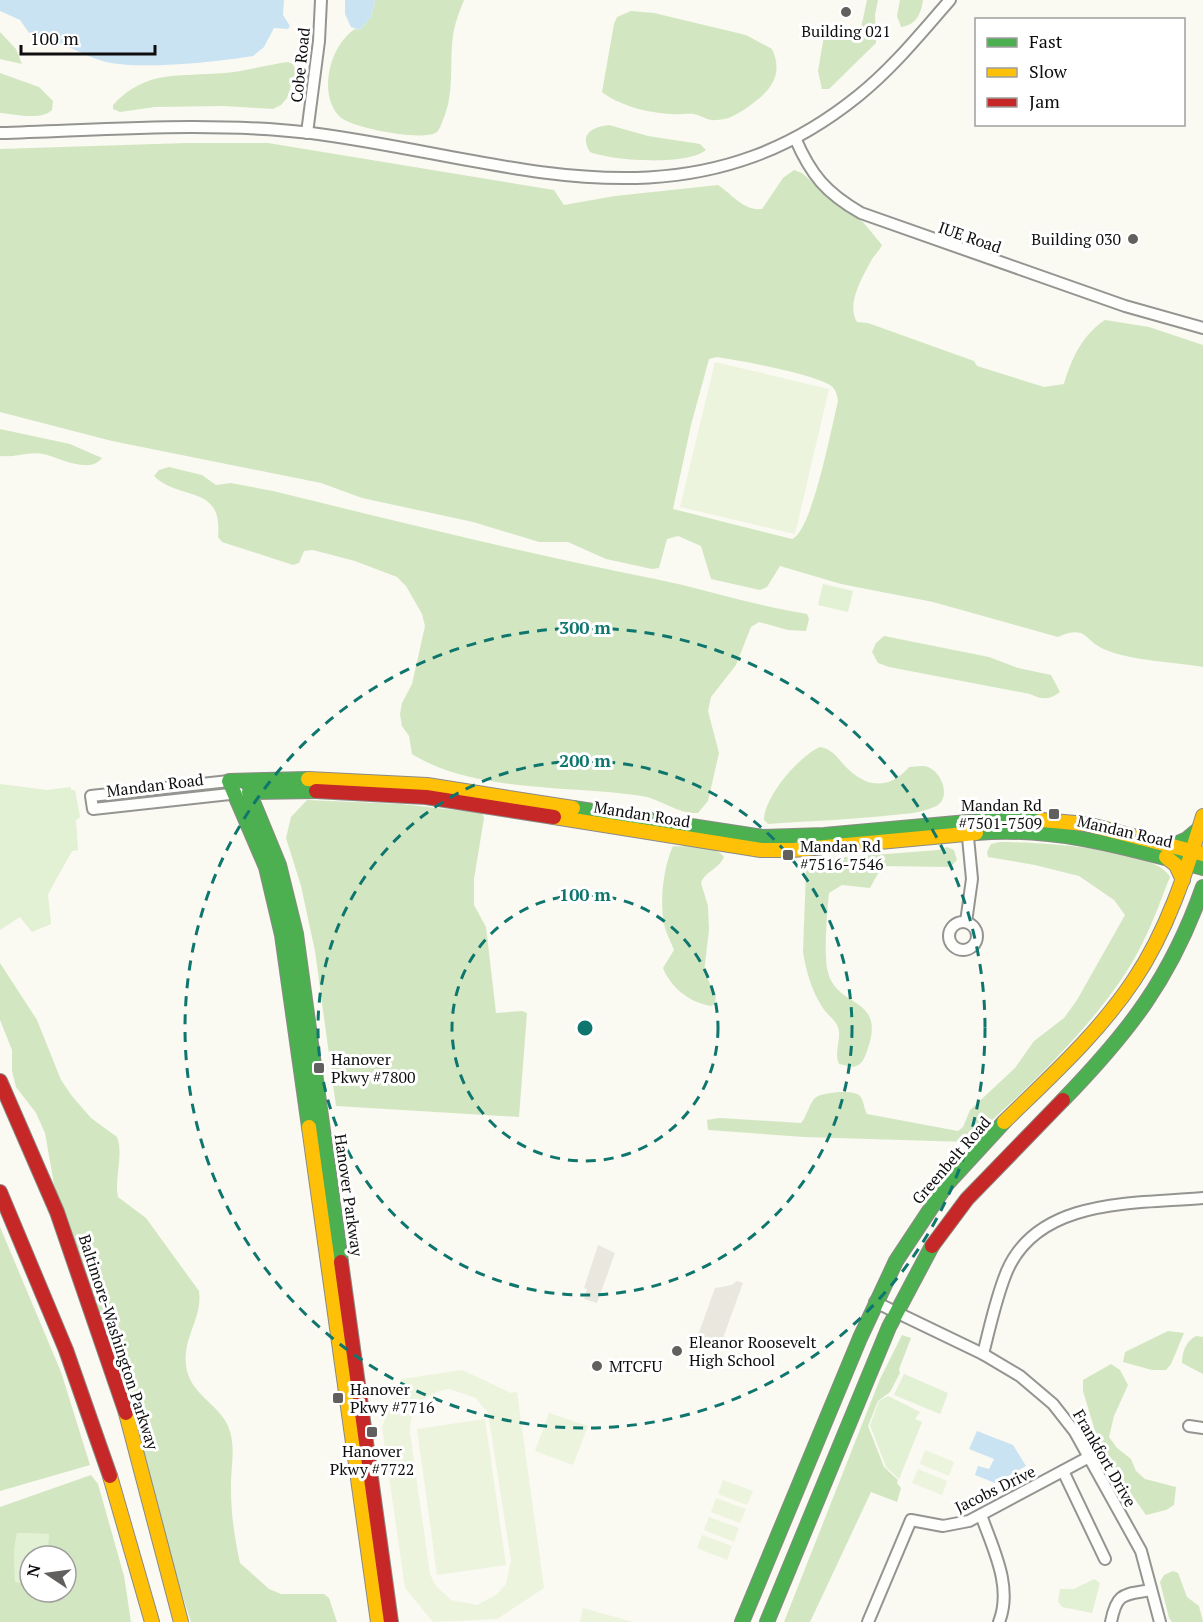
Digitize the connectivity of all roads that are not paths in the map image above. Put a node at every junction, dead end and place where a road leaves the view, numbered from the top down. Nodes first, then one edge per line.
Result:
1 (321, 0) edge
2 (950, 0) edge
3 (0, 133) edge
4 (307, 133) junction
5 (795, 138) junction
6 (1203, 328) edge
7 (246, 786) junction
8 (232, 787) junction
9 (1201, 823) edge
10 (967, 828) junction
11 (1168, 852) junction
12 (1194, 856) edge
13 (1203, 868) edge
14 (1183, 880) junction
15 (1203, 887) edge
16 (966, 922) dead end
17 (0, 1081) edge
18 (0, 1192) edge
19 (1203, 1198) edge
20 (875, 1302) junction
21 (896, 1312) junction
22 (983, 1354) junction
23 (1189, 1426) dead end
24 (1203, 1428) edge
25 (1089, 1456) junction
26 (1063, 1471) junction
27 (981, 1515) junction
28 (1105, 1559) dead end
29 (1151, 1590) junction
30 (152, 1622) edge
31 (181, 1622) edge
32 (378, 1622) edge
33 (391, 1622) edge
34 (742, 1622) edge
35 (767, 1622) edge
36 (868, 1622) edge
37 (999, 1622) edge
38 (1111, 1622) edge
39 (1160, 1622) edge

1 - 4 street, Cobe Road
2 - 5 street
3 - 4 street
4 - 5 street
5 - 6 street, IUE Road
7 - 8 main road, Mandan Road
7 - 10 main road, Mandan Road
7 - 33 main road, Hanover Parkway
8 - 8 street, Mandan Road
8 - 32 main road, Hanover Parkway
9 - 11 main road
9 - 12 main road, Greenbelt Road
10 - 11 main road, Mandan Road
10 - 16 street
11 - 12 main road, Mandan Road
11 - 14 main road
12 - 13 main road, Mandan Road
12 - 14 main road, Greenbelt Road
14 - 20 main road, Greenbelt Road
15 - 21 main road
17 - 31 main road, Baltimore-Washington Parkway
18 - 30 main road
19 - 22 street
20 - 21 street, Frankfort Drive
20 - 34 main road, Greenbelt Road
21 - 22 street, Frankfort Drive
21 - 35 main road
22 - 25 street, Frankfort Drive
23 - 24 street
25 - 26 street, Jacobs Drive
25 - 29 street, Frankfort Drive
26 - 27 street, Jacobs Drive
26 - 28 street
27 - 36 street, Jacobs Drive
27 - 37 street
29 - 38 street
29 - 39 street, Frankfort Drive

